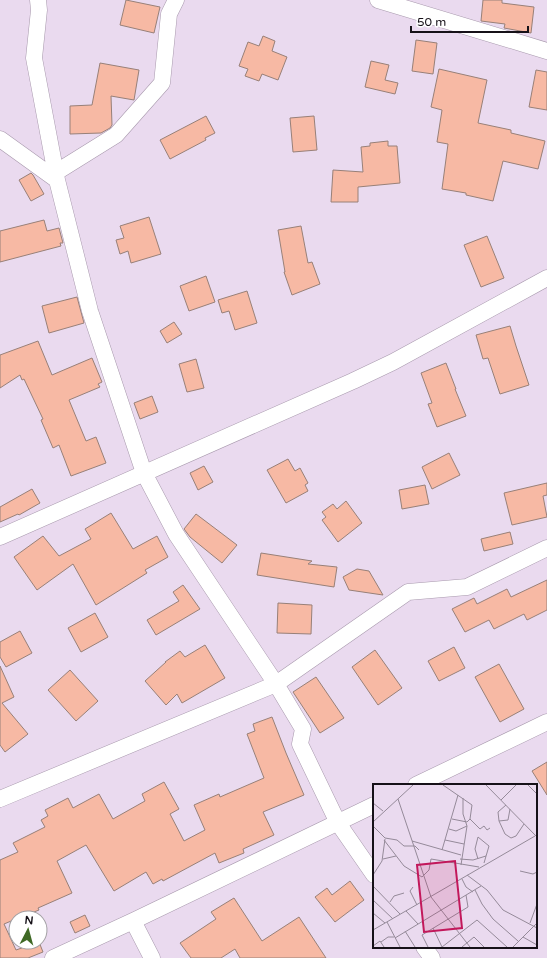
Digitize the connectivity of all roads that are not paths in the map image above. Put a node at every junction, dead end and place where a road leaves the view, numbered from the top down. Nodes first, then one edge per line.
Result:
1 (38, 0) edge
2 (176, 0) edge
3 (378, 0) edge
4 (547, 51) edge
5 (0, 139) edge
6 (56, 176) junction
7 (547, 278) edge
8 (144, 473) junction
9 (0, 537) edge
10 (547, 548) edge
11 (276, 684) junction
12 (547, 722) edge
13 (418, 784) edge
14 (0, 799) edge
15 (373, 806) edge
16 (338, 823) junction
17 (373, 874) edge
18 (133, 921) junction
19 (425, 948) edge
20 (53, 958) edge
21 (152, 958) edge
22 (432, 958) edge

1 - 6 street
2 - 6 street
3 - 4 street
5 - 6 street
6 - 8 street
7 - 8 street
8 - 9 street
8 - 11 street
10 - 11 street
11 - 14 street
11 - 16 street
12 - 13 street
15 - 16 street
16 - 17 street
16 - 18 street
18 - 20 street
18 - 21 street
19 - 22 street

